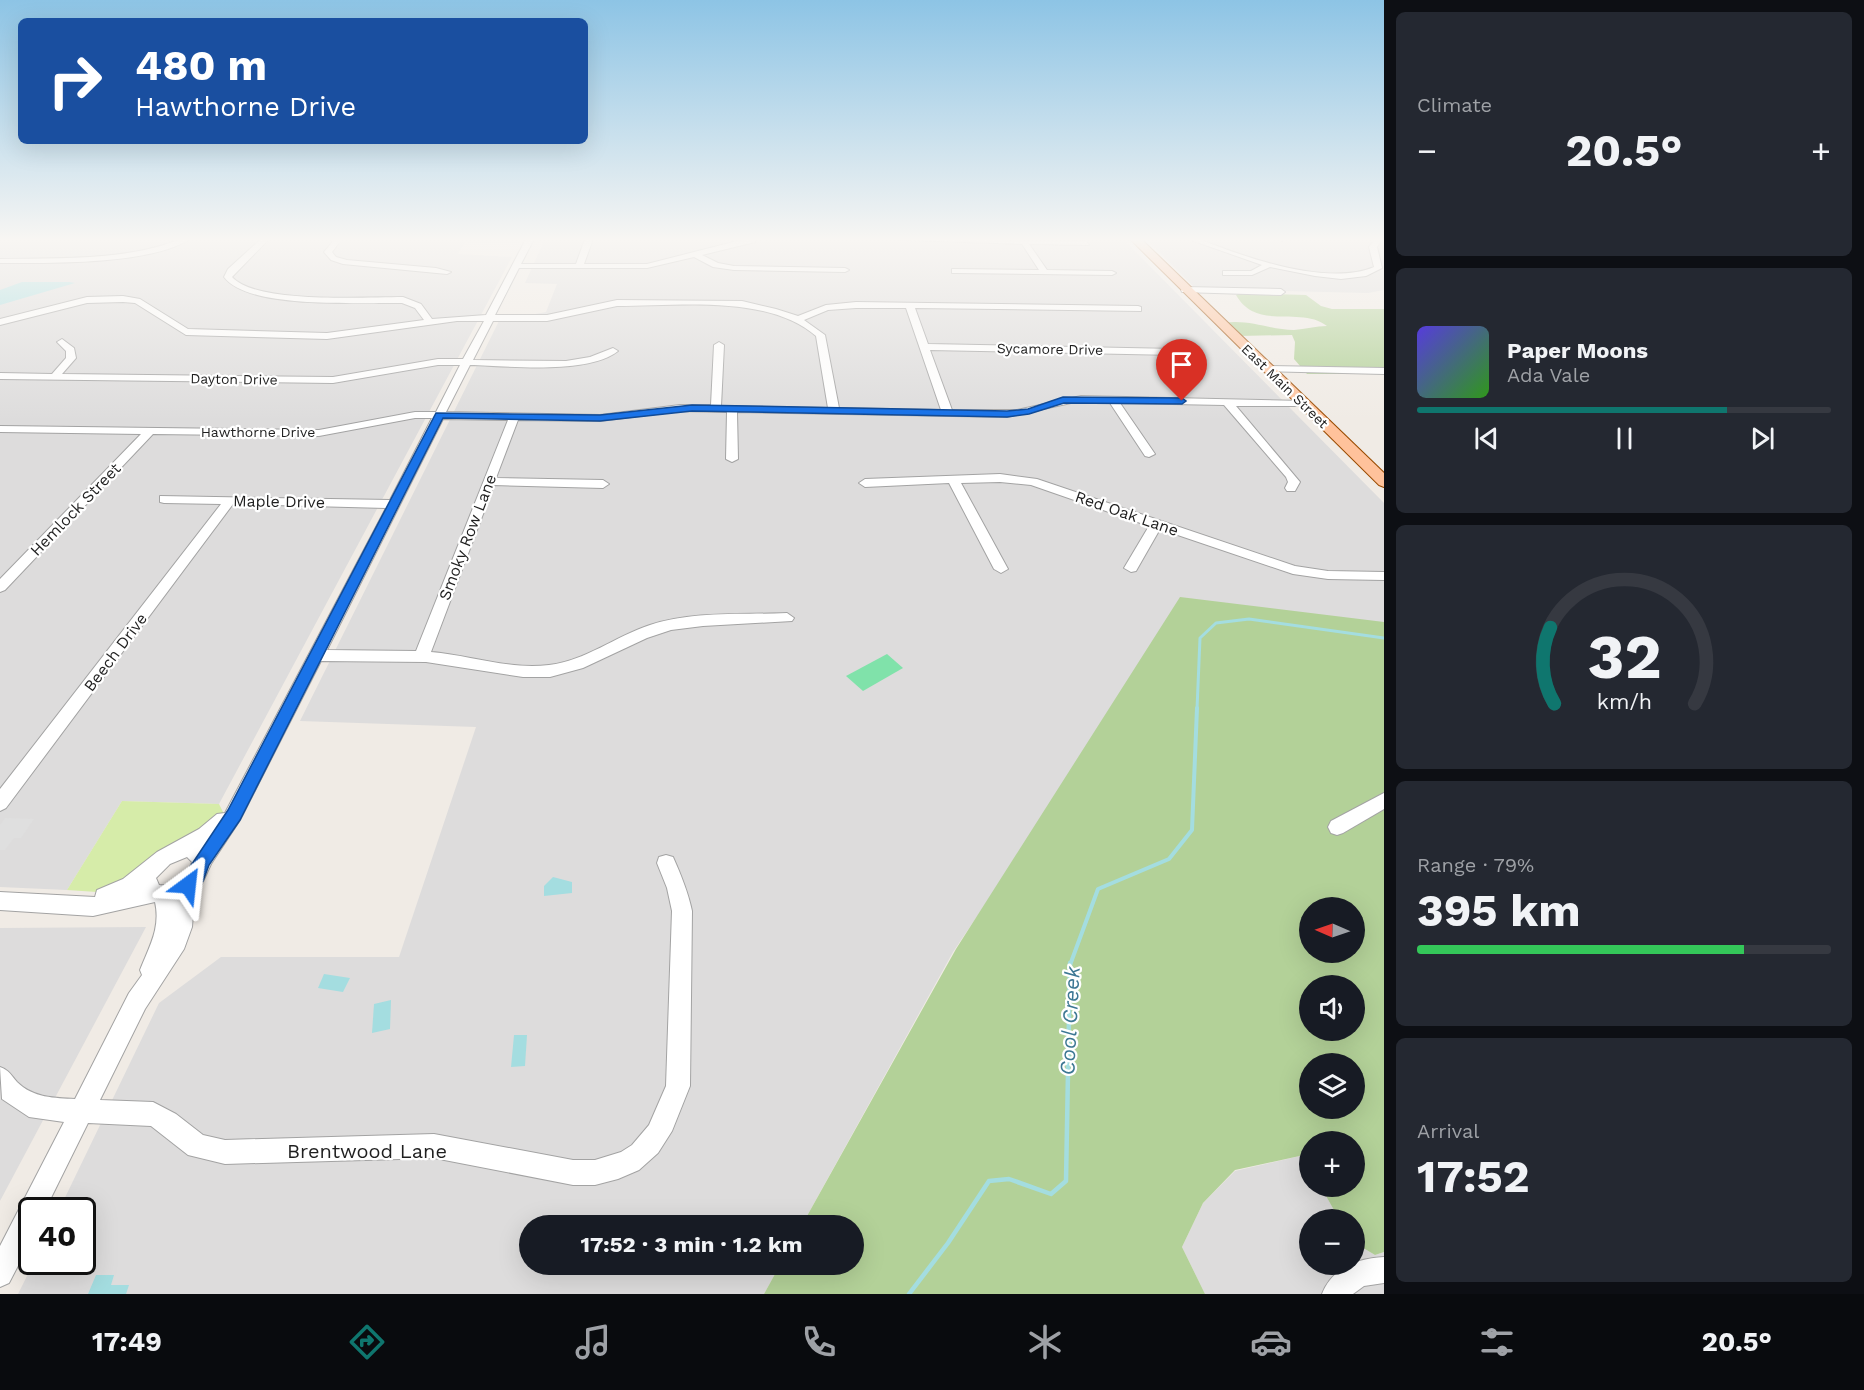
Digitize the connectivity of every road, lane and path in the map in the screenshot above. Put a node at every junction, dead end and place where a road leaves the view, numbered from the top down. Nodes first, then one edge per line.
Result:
1 (101, 299) edge
2 (124, 299) edge
3 (376, 299) edge
4 (500, 299) edge
5 (1195, 299) edge
6 (910, 306) junction
7 (1138, 309) dead end
8 (490, 319) junction
9 (796, 320) junction
10 (0, 322) edge
11 (430, 322) junction
12 (62, 342) dead end
13 (719, 345) dead end
14 (924, 347) junction
15 (613, 351) dead end
16 (1176, 352) dead end
17 (467, 363) junction
18 (1266, 369) junction
19 (1384, 370) edge
20 (0, 376) edge
21 (54, 377) junction
22 (1113, 400) junction
23 (1227, 402) junction
24 (1303, 404) junction
25 (716, 408) junction
26 (732, 408) junction
27 (834, 411) junction
28 (948, 413) junction
29 (440, 415) junction
30 (514, 417) junction
31 (0, 429) edge
32 (150, 431) junction
33 (1149, 454) dead end
34 (732, 459) dead end
35 (953, 479) junction
36 (489, 481) junction
37 (1384, 482) edge
38 (865, 483) dead end
39 (603, 484) dead end
40 (1291, 488) dead end
41 (164, 499) dead end
42 (230, 500) junction
43 (394, 504) junction
44 (1157, 523) junction
45 (1131, 568) dead end
46 (1001, 569) dead end
47 (1384, 576) edge
48 (0, 587) edge
49 (787, 618) dead end
50 (315, 655) junction
51 (421, 657) junction
52 (242, 797) junction
53 (1384, 800) edge
54 (0, 803) edge
55 (1337, 827) dead end
56 (165, 856) junction
57 (666, 863) dead end
58 (198, 871) junction
59 (159, 894) junction
60 (0, 901) edge
61 (72, 904) junction
62 (143, 990) junction
63 (0, 1078) edge
64 (81, 1111) junction
65 (39, 1197) edge
66 (18, 1239) edge
67 (1384, 1270) edge
68 (0, 1274) edge
69 (1335, 1294) edge

1 - 10 street
2 - 11 street
3 - 11 street
4 - 8 street
5 - 18 main road, East Main Street
6 - 7 street
6 - 9 street
6 - 14 street
8 - 9 street
8 - 11 street
8 - 17 street
9 - 27 street
12 - 21 street
13 - 25 street
14 - 16 street, Sycamore Drive
14 - 28 street
15 - 17 street, Dayton Drive
17 - 21 street, Dayton Drive
17 - 29 street
18 - 19 street
18 - 24 main road, East Main Street
20 - 21 street, Dayton Drive
22 - 23 street, Hawthorne Drive
22 - 28 street, Hawthorne Drive
22 - 33 street
23 - 24 street, Hawthorne Drive
23 - 40 street
24 - 37 main road, East Main Street
25 - 26 street, Hawthorne Drive
25 - 30 street, Hawthorne Drive
26 - 27 street, Hawthorne Drive
26 - 34 street
27 - 28 street, Hawthorne Drive
29 - 30 street, Hawthorne Drive
29 - 32 street, Hawthorne Drive
29 - 43 street
30 - 36 street, Smoky Row Lane
31 - 32 street, Hawthorne Drive
32 - 48 street, Hemlock Street
35 - 38 street, Red Oak Lane
35 - 44 street, Red Oak Lane
35 - 46 street
36 - 39 street
36 - 51 street, Smoky Row Lane
41 - 42 street, Maple Drive
42 - 43 street, Maple Drive
42 - 54 street, Beech Drive
43 - 50 street
44 - 45 street
44 - 47 street, Red Oak Lane
49 - 51 street
50 - 51 street
50 - 52 street
52 - 56 street
52 - 58 street
53 - 55 street
56 - 58 street
56 - 59 street
56 - 61 street
57 - 64 street, Brentwood Lane
58 - 59 street
58 - 62 street
59 - 61 street
59 - 62 street
60 - 61 street
62 - 64 street
63 - 64 street, Brentwood Lane
64 - 65 street
66 - 68 street
67 - 69 street

